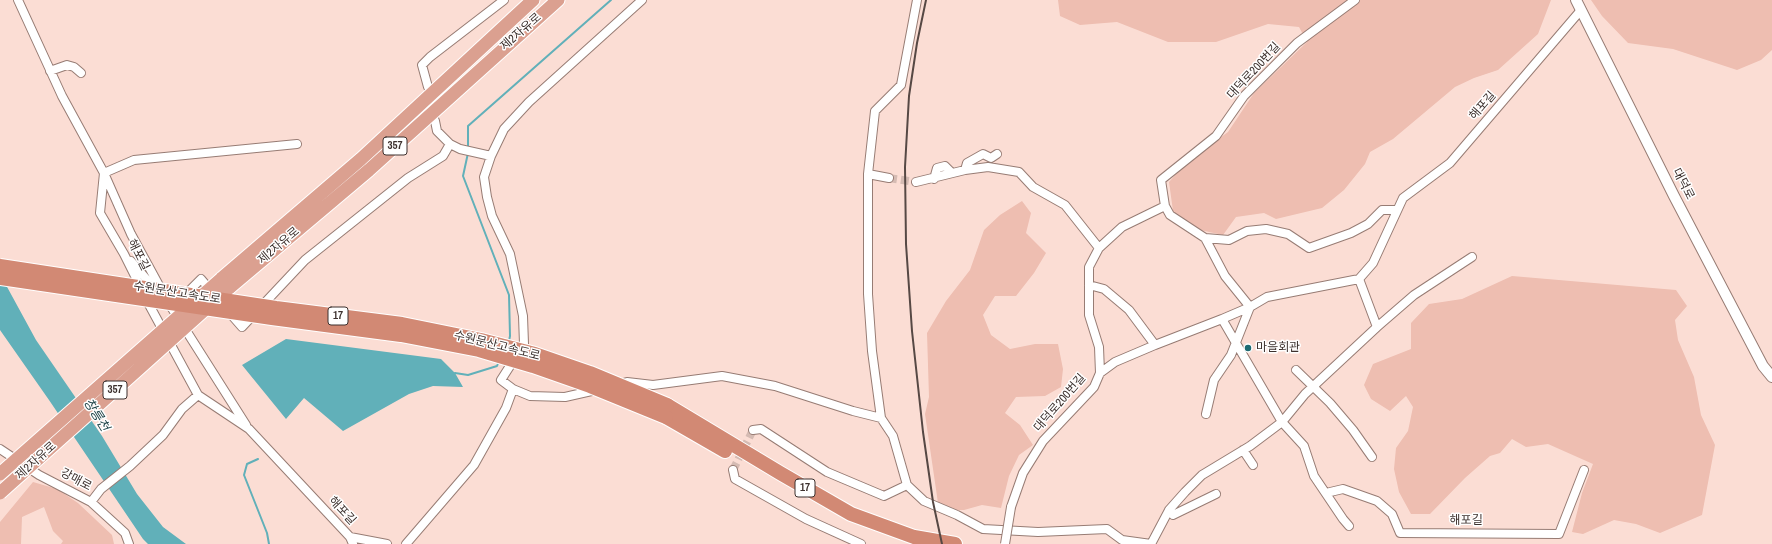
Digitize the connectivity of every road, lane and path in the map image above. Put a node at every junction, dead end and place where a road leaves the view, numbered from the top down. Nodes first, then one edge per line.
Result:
1 (18, 0) edge
2 (504, 0) edge
3 (533, 0) edge
4 (558, 0) edge
5 (642, 0) edge
6 (917, 0) edge
7 (1355, 0) edge
8 (1576, 0) edge
9 (1581, 10) junction
10 (50, 71) junction
11 (81, 73) dead end
12 (428, 87) dead end
13 (435, 121) dead end
14 (297, 144) dead end
15 (450, 144) junction
16 (997, 154) dead end
17 (491, 156) junction
18 (965, 170) junction
19 (104, 173) junction
20 (868, 174) junction
21 (889, 178) tunnel mouth
22 (916, 182) tunnel mouth
23 (1165, 206) junction
24 (1397, 210) junction
25 (1205, 238) junction
26 (1098, 248) junction
27 (124, 254) junction
28 (1472, 257) dead end
29 (0, 266) edge
30 (0, 278) edge
31 (1359, 279) junction
32 (225, 284) junction
33 (1089, 286) junction
34 (171, 307) junction
35 (1250, 307) junction
36 (1222, 319) junction
37 (1377, 327) junction
38 (1236, 342) junction
39 (1155, 345) junction
40 (1296, 370) dead end
41 (1100, 373) junction
42 (1772, 377) edge
43 (1314, 386) junction
44 (513, 389) junction
45 (198, 395) junction
46 (666, 411) junction
47 (1206, 414) dead end
48 (881, 418) junction
49 (1282, 422) junction
50 (249, 429) junction
51 (753, 430) dead end
52 (1244, 450) junction
53 (1, 452) edge
54 (1372, 457) dead end
55 (1252, 465) dead end
56 (733, 470) dead end
57 (1584, 470) dead end
58 (0, 474) edge
59 (907, 485) junction
60 (0, 493) edge
61 (1326, 493) junction
62 (1216, 494) dead end
63 (91, 502) junction
64 (1169, 510) junction
65 (1349, 526) dead end
66 (351, 540) edge
67 (130, 544) edge
68 (368, 544) edge
69 (387, 544) edge
70 (406, 544) edge
71 (861, 544) edge
72 (911, 544) edge
73 (955, 544) edge
74 (1004, 544) edge
75 (1151, 544) edge

1 - 10 street
2 - 12 street
3 - 32 highway, 제2자유로 / 357
4 - 32 highway, 제2자유로 / 357
5 - 17 street
6 - 20 street
7 - 23 street, 대덕로200번길
8 - 9 street, 대덕로
9 - 24 street, 해포길
9 - 42 street, 대덕로
10 - 11 street
10 - 19 street
13 - 15 street
14 - 19 street
15 - 17 street
15 - 34 street
16 - 18 street
17 - 44 street
18 - 22 street
18 - 26 street
19 - 27 street, 해포길
19 - 34 street
20 - 21 street
20 - 48 street
23 - 25 street
23 - 26 street, 대덕로200번길
24 - 25 street
24 - 31 street, 해포길
25 - 35 street
26 - 33 street, 대덕로200번길
27 - 34 street
27 - 45 street, 해포길
28 - 37 street
29 - 46 highway, 수원문산고속도로 / 17, bridge
30 - 46 highway, 수원문산고속도로 / 17, bridge
31 - 35 street
31 - 37 street
32 - 58 highway, 제2자유로 / 357, bridge
32 - 60 highway, 제2자유로 / 357, bridge
33 - 39 street
33 - 41 street, 대덕로200번길
34 - 50 street
35 - 36 street
35 - 38 street
36 - 38 street
36 - 39 street
37 - 43 street
38 - 47 street
38 - 49 street
39 - 41 street
40 - 43 street
41 - 74 street, 대덕로200번길, bridge
43 - 49 street
43 - 54 street
44 - 48 street
44 - 70 street
45 - 50 street, 해포길
45 - 63 street
46 - 72 highway, 수원문산고속도로 / 17
46 - 73 highway, 수원문산고속도로 / 17
48 - 59 street
49 - 52 street
49 - 61 street
50 - 66 street, 해포길
51 - 59 street
52 - 55 street
52 - 64 street
53 - 63 street, 강매로
56 - 71 street
57 - 61 street, 해포길
59 - 75 street
61 - 65 street
62 - 64 street
63 - 67 street, 강매로
64 - 75 street
66 - 68 street
66 - 69 street

